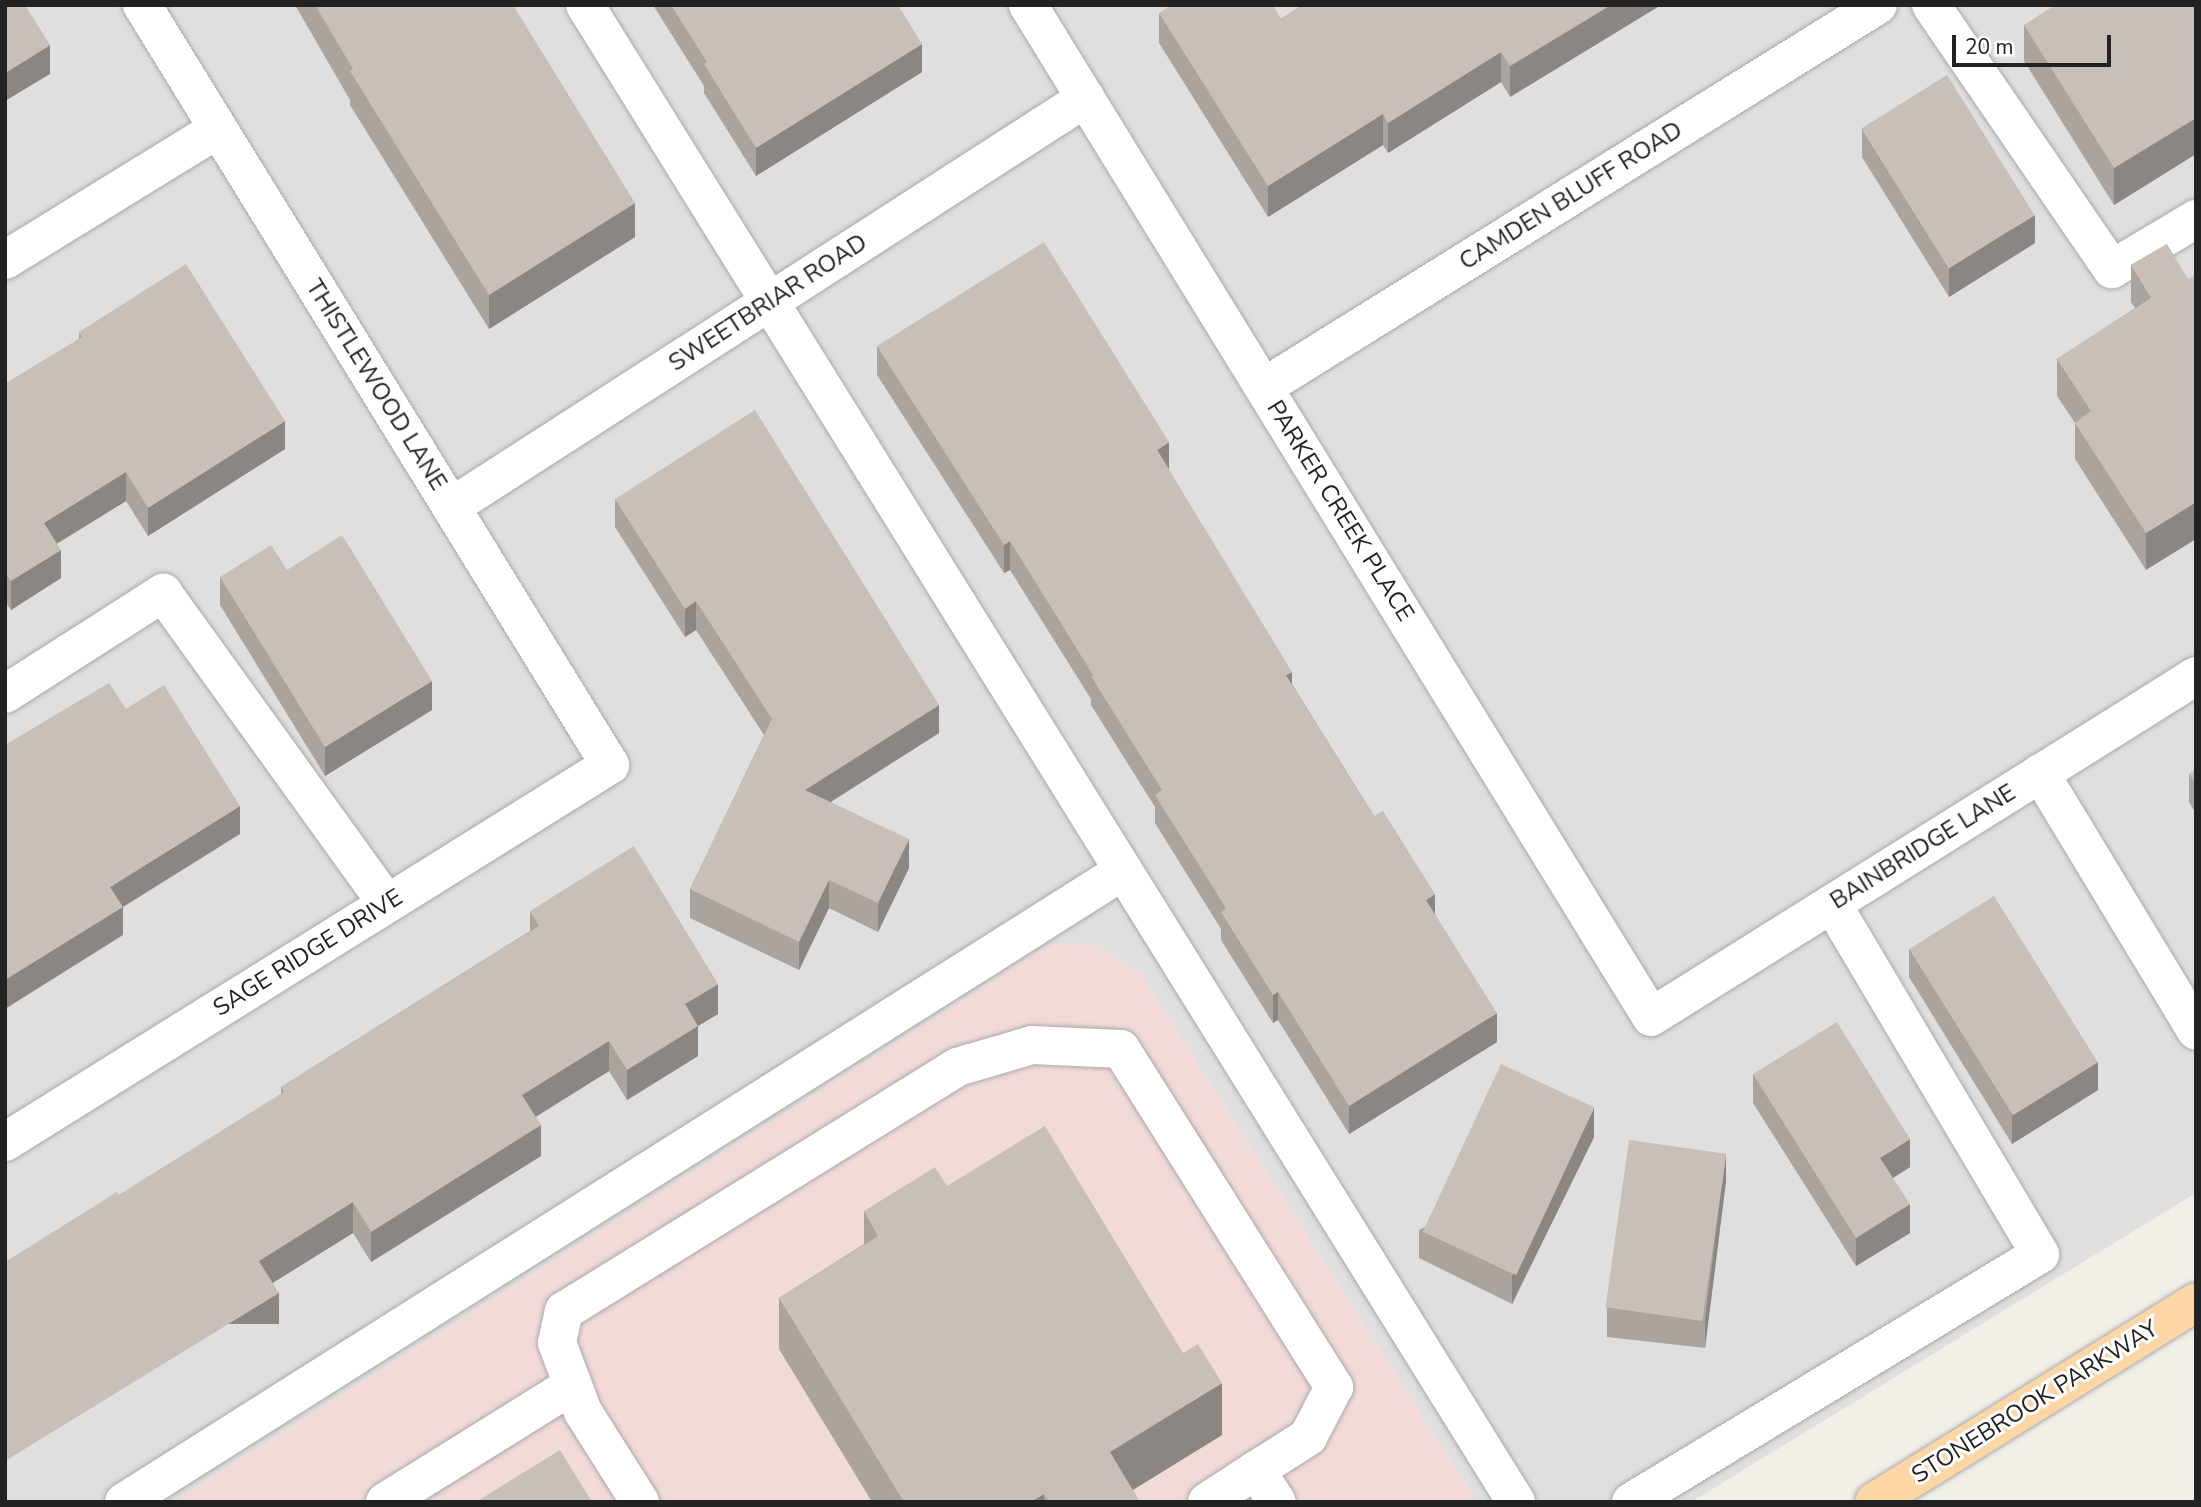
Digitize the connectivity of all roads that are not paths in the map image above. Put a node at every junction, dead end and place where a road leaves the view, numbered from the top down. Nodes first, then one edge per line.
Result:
1 (142, 5) edge
2 (585, 5) edge
3 (1028, 5) edge
4 (1878, 5) edge
5 (1931, 5) edge
6 (1086, 99) junction
7 (218, 129) junction
8 (2196, 219) edge
9 (5, 260) edge
10 (769, 303) junction
11 (1264, 387) junction
12 (451, 507) junction
13 (2196, 676) edge
14 (5, 694) edge
15 (610, 765) joint
16 (2040, 773) junction
17 (1123, 872) junction
18 (387, 904) junction
19 (1832, 904) junction
20 (1651, 1017) joint
21 (2196, 1031) edge
22 (5, 1142) edge
23 (2196, 1302) edge
24 (573, 1385) junction
25 (1256, 1470) junction
26 (124, 1502) edge
27 (385, 1502) edge
28 (640, 1502) edge
29 (1207, 1502) edge
30 (1277, 1502) edge
31 (1516, 1502) edge
32 (1631, 1502) edge
33 (1874, 1502) edge

1 - 7 street, THISTLEWOOD LANE
2 - 10 street
3 - 6 street, PARKER CREEK PLACE
4 - 11 street, CAMDEN BLUFF ROAD
5 - 8 street
6 - 10 street, SWEETBRIAR ROAD
6 - 11 street, PARKER CREEK PLACE
7 - 9 street
7 - 12 street, THISTLEWOOD LANE
10 - 12 street, SWEETBRIAR ROAD
10 - 17 street
11 - 20 street, PARKER CREEK PLACE
12 - 15 street, THISTLEWOOD LANE
13 - 16 street, BAINBRIDGE LANE
14 - 18 street
15 - 18 street, SAGE RIDGE DRIVE
16 - 19 street, BAINBRIDGE LANE
16 - 21 street
17 - 26 street
17 - 31 street
18 - 22 street, SAGE RIDGE DRIVE
19 - 20 street, BAINBRIDGE LANE
19 - 32 street
23 - 33 main road, STONEBROOK PARKWAY
24 - 25 street
24 - 27 street
24 - 28 street
25 - 29 street
25 - 30 street

